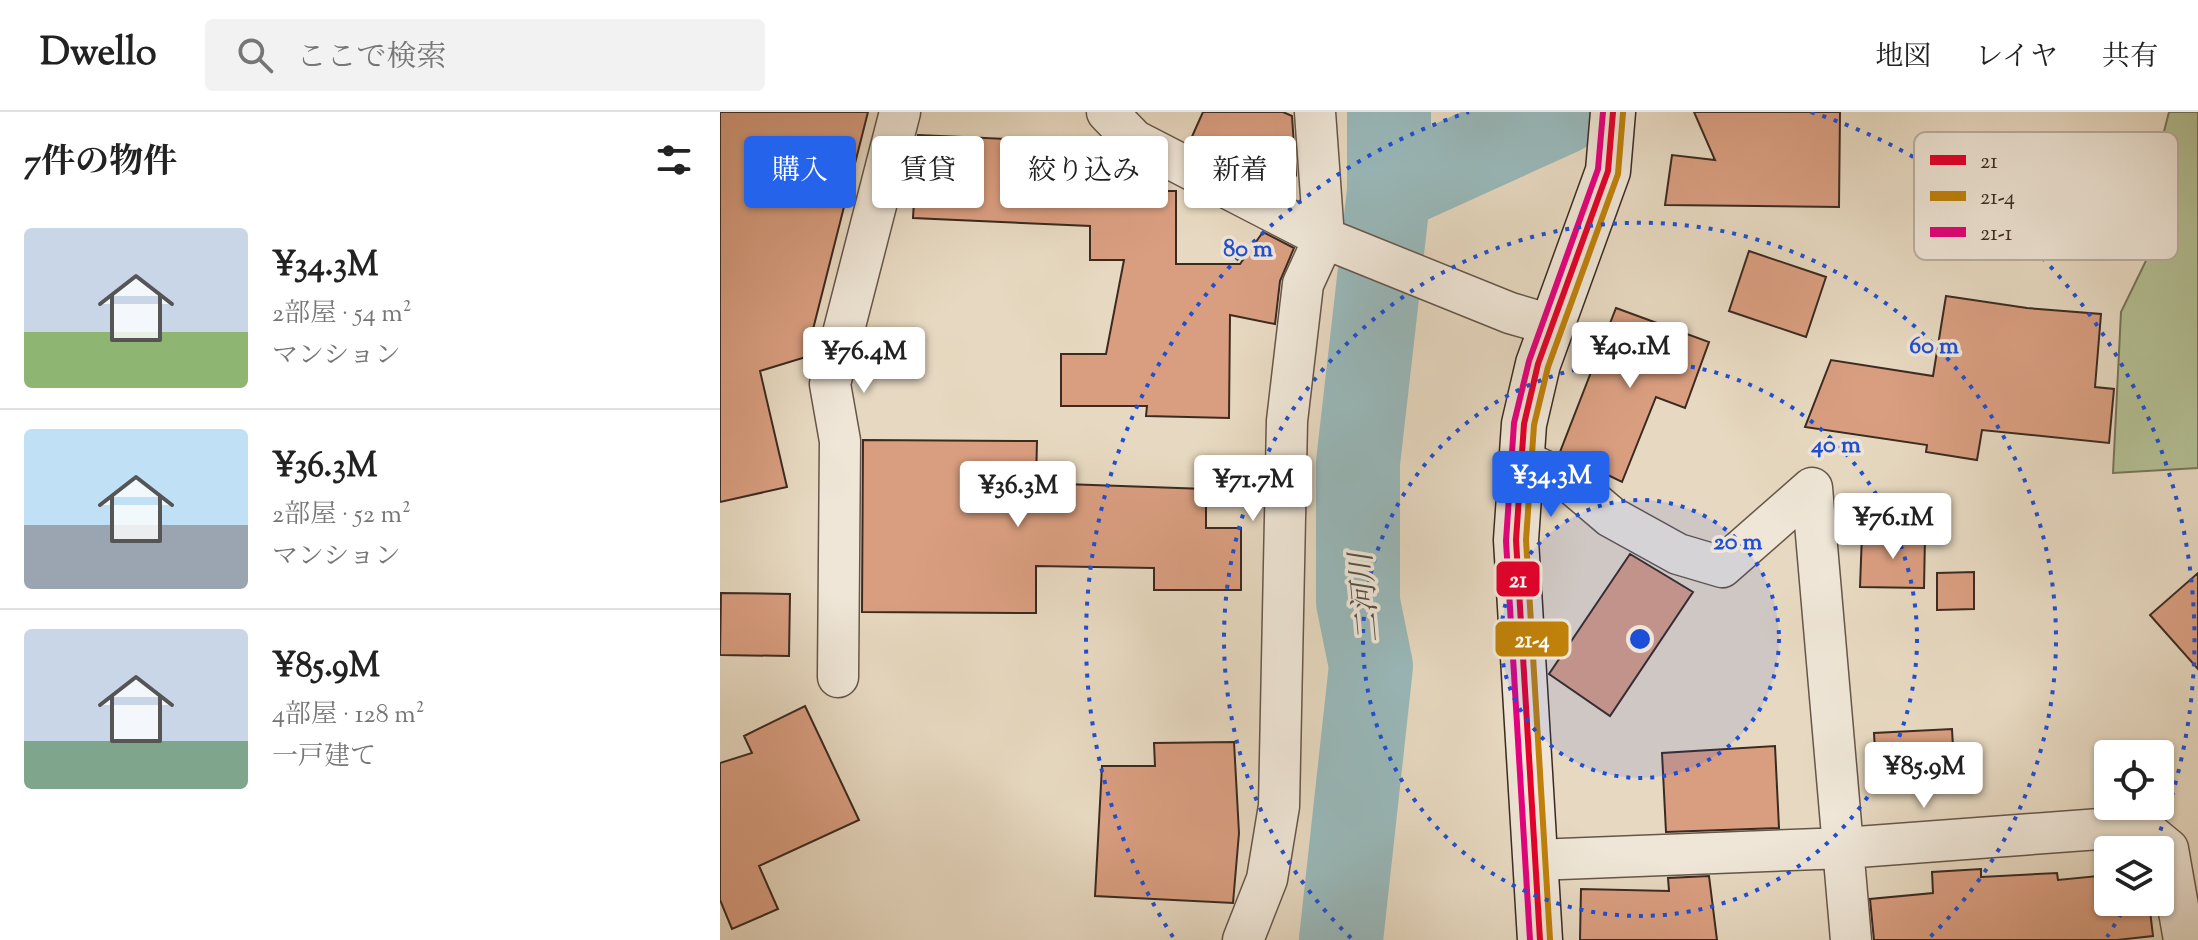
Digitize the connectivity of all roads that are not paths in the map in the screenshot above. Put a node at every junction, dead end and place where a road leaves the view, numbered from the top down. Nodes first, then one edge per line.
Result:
1 (900, 112) edge
2 (1107, 112) edge
3 (1315, 112) edge
4 (1613, 113) edge
5 (1335, 243) junction
6 (1551, 325) junction
7 (1521, 460) junction
8 (838, 677) dead end
9 (1844, 848) junction
10 (1535, 860) junction
11 (1243, 940) edge
12 (1540, 940) edge
13 (1851, 940) edge
14 (2184, 940) edge

1 - 8 street
2 - 5 street
3 - 5 street
4 - 6 street
5 - 6 street
5 - 11 street
6 - 7 street
7 - 9 street
7 - 10 street
9 - 10 street
9 - 13 street
9 - 14 street
10 - 12 street

